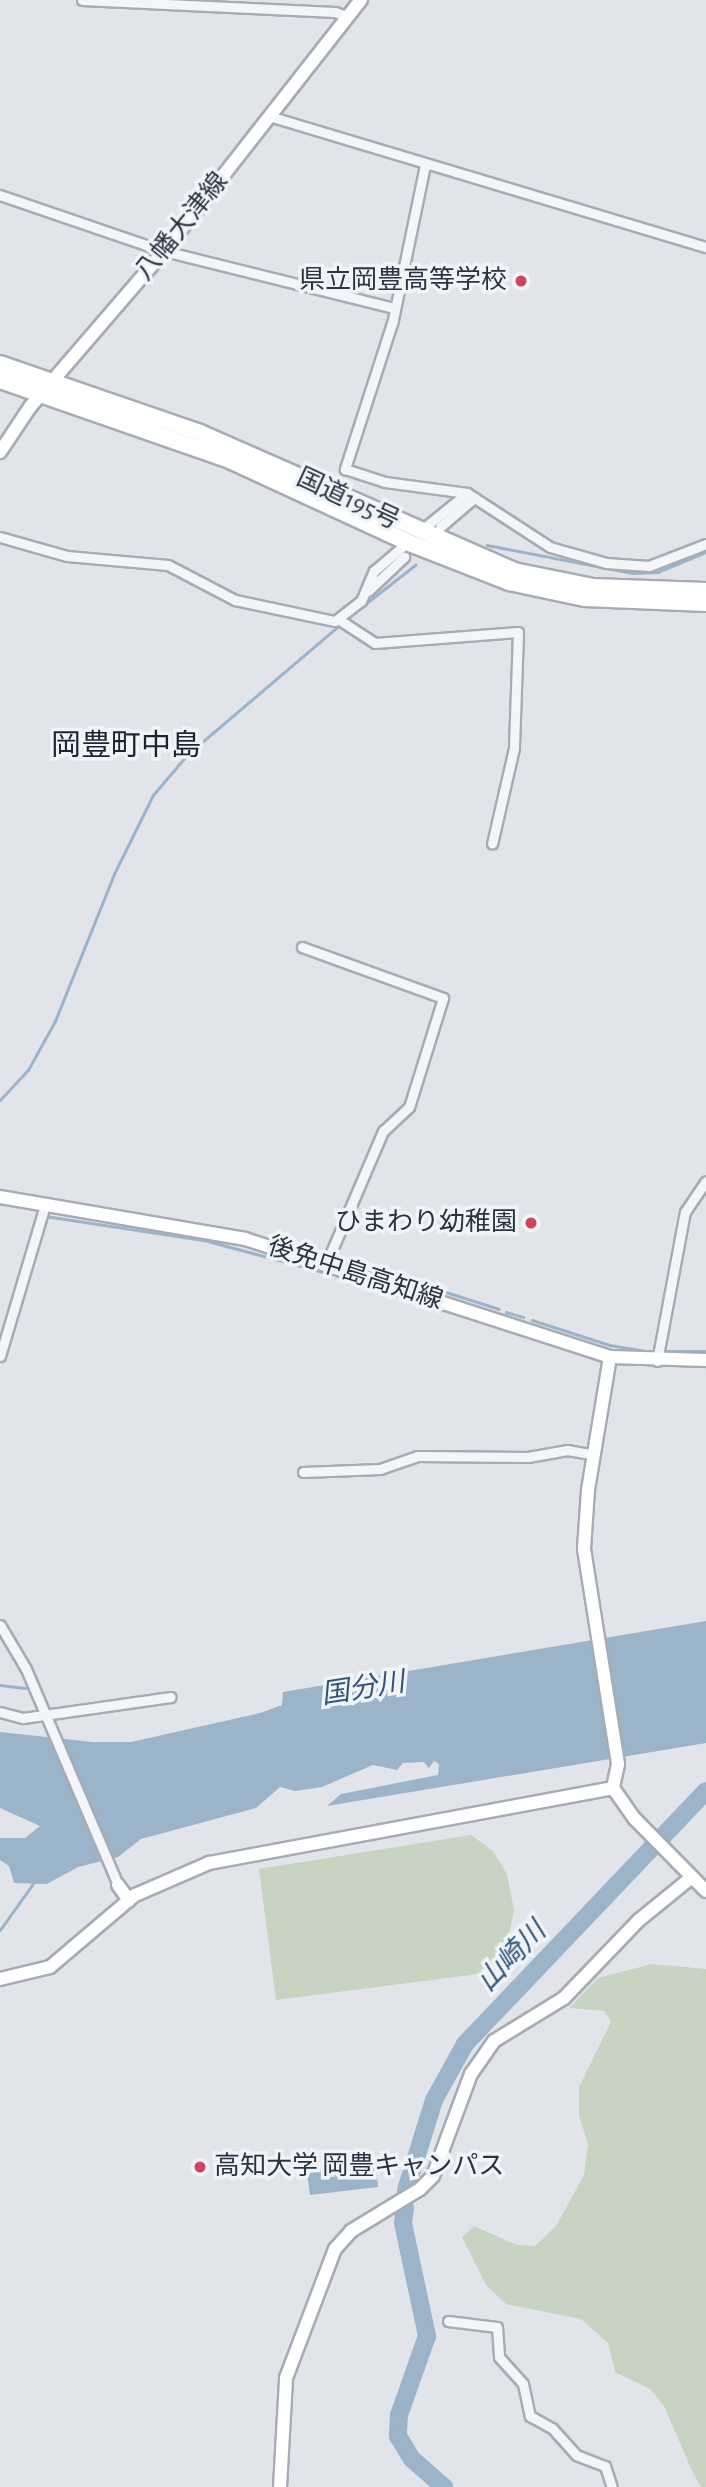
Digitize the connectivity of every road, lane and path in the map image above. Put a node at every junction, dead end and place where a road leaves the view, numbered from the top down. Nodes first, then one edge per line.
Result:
1 (82, 0) edge
2 (361, 0) edge
3 (348, 17) junction
4 (269, 116) junction
5 (425, 165) junction
6 (0, 195) edge
7 (706, 247) edge
8 (164, 251) junction
9 (394, 308) junction
10 (0, 365) edge
11 (0, 380) edge
12 (48, 387) junction
13 (0, 452) edge
14 (470, 495) junction
15 (440, 527) dead end
16 (0, 537) edge
17 (410, 544) junction
18 (706, 544) edge
19 (706, 591) edge
20 (361, 601) junction
21 (706, 603) edge
22 (341, 621) junction
23 (492, 844) dead end
24 (302, 947) dead end
25 (706, 1181) edge
26 (0, 1197) edge
27 (45, 1205) junction
28 (326, 1264) junction
29 (0, 1356) edge
30 (610, 1357) junction
31 (706, 1360) edge
32 (657, 1361) junction
33 (594, 1455) junction
34 (303, 1472) dead end
35 (0, 1625) edge
36 (171, 1697) dead end
37 (0, 1712) edge
38 (45, 1717) junction
39 (613, 1788) junction
40 (692, 1877) junction
41 (118, 1885) joint
42 (706, 1891) edge
43 (129, 1900) junction
44 (0, 1979) edge
45 (448, 2320) dead end
46 (279, 2487) edge
47 (612, 2487) edge

1 - 3 street
2 - 3 street, 八幡大津線
3 - 4 street, 八幡大津線
4 - 5 street
4 - 8 street, 八幡大津線
5 - 7 street
5 - 9 street
6 - 8 street
8 - 9 street
8 - 12 street, 八幡大津線
9 - 14 street
10 - 12 highway, 国道195号
11 - 12 highway, 国道195号
12 - 13 street, 八幡大津線
12 - 17 highway, 国道195号
14 - 15 street
14 - 17 street
14 - 18 street
16 - 22 street
17 - 19 highway, 国道195号
17 - 20 street
17 - 20 street
17 - 21 highway, 国道195号
20 - 22 street
22 - 23 street
24 - 28 street
25 - 32 street
26 - 27 street, 後免中島高知線
27 - 28 street, 後免中島高知線
27 - 29 street
28 - 30 street, 後免中島高知線
30 - 32 street, 後免中島高知線
30 - 33 street
31 - 32 street, 後免中島高知線
33 - 34 street
33 - 39 street
35 - 38 street
36 - 38 street
37 - 38 street
38 - 41 street
39 - 40 street
39 - 43 street
40 - 42 street
40 - 46 street
41 - 43 street
43 - 44 street
45 - 47 street

